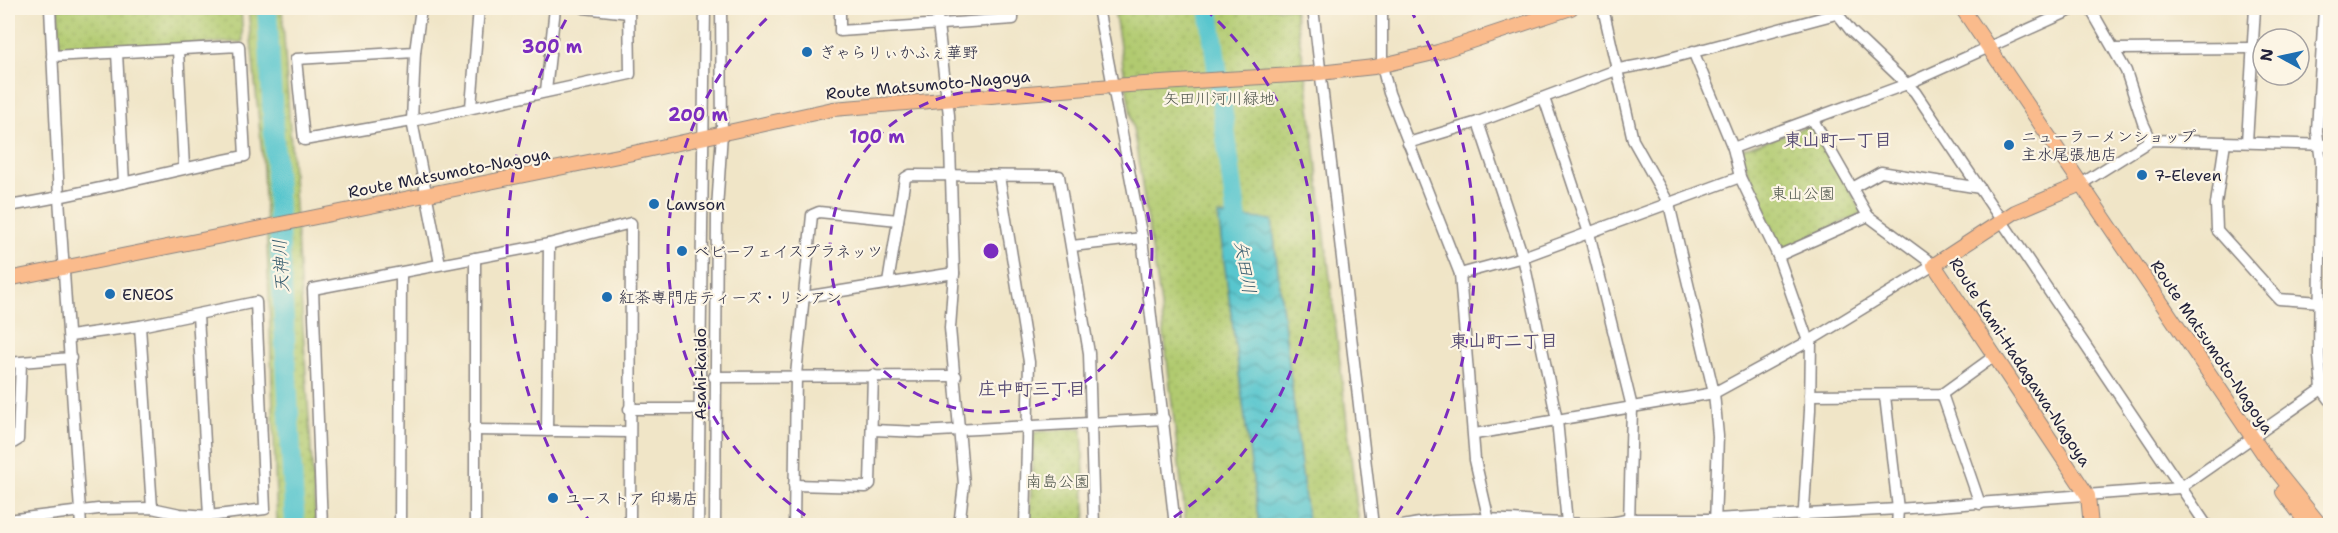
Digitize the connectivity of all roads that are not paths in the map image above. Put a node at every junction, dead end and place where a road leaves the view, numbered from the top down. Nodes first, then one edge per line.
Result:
1 (50, 8) edge
2 (421, 8) edge
3 (479, 8) edge
4 (555, 8) edge
5 (584, 8) edge
6 (705, 8) edge
7 (721, 8) edge
8 (840, 8) edge
9 (936, 8) edge
10 (1013, 8) edge
11 (1098, 8) edge
12 (1313, 8) edge
13 (1382, 8) edge
14 (1571, 8) edge
15 (1603, 8) edge
16 (1951, 8) edge
17 (1962, 8) edge
18 (2076, 8) edge
19 (2091, 8) edge
20 (2255, 8) edge
21 (2324, 8) edge
22 (629, 10) edge
23 (1834, 11) edge
24 (938, 24) junction
25 (2254, 27) edge
26 (1984, 48) junction
27 (2251, 48) edge
28 (2114, 49) junction
29 (178, 50) junction
30 (1693, 51) junction
31 (415, 52) junction
32 (117, 53) junction
33 (52, 56) junction
34 (1382, 66) junction
35 (1619, 69) junction
36 (1316, 74) junction
37 (2251, 79) edge
38 (1907, 84) junction
39 (1112, 87) junction
40 (546, 91) junction
41 (1544, 98) junction
42 (945, 99) junction
43 (471, 107) junction
44 (1813, 120) junction
45 (412, 121) junction
46 (1478, 122) junction
47 (722, 133) junction
48 (703, 138) junction
49 (2151, 140) junction
50 (2225, 142) junction
51 (2247, 142) junction
52 (1408, 143) junction
53 (2318, 145) junction
54 (2331, 145) edge
55 (1733, 148) junction
56 (184, 168) junction
57 (948, 174) junction
58 (999, 176) junction
59 (1740, 177) junction
60 (124, 183) junction
61 (2077, 186) junction
62 (1854, 187) junction
63 (1980, 188) junction
64 (424, 194) junction
65 (59, 198) junction
66 (1669, 204) junction
67 (8, 206) edge
68 (1868, 216) junction
69 (898, 220) junction
70 (2002, 221) junction
71 (1589, 233) junction
72 (1142, 238) junction
73 (549, 244) junction
74 (1072, 246) junction
75 (1778, 256) junction
76 (1523, 257) junction
77 (475, 258) junction
78 (440, 264) junction
79 (1934, 265) junction
80 (64, 268) junction
81 (401, 273) junction
82 (954, 273) junction
83 (1460, 274) junction
84 (8, 279) edge
85 (888, 283) junction
86 (804, 297) junction
87 (2321, 302) junction
88 (198, 315) junction
89 (140, 326) junction
90 (70, 336) junction
91 (1810, 340) junction
92 (1993, 357) junction
93 (71, 358) junction
94 (8, 363) edge
95 (21, 363) junction
96 (796, 375) junction
97 (873, 375) junction
98 (956, 376) junction
99 (714, 377) junction
100 (2322, 389) junction
101 (1714, 393) junction
102 (1942, 394) junction
103 (1810, 395) junction
104 (1885, 396) junction
105 (2331, 400) edge
106 (1632, 407) junction
107 (629, 409) junction
108 (699, 410) junction
109 (1164, 419) junction
110 (1557, 420) junction
111 (1091, 424) junction
112 (1028, 427) junction
113 (960, 428) junction
114 (474, 430) junction
115 (873, 430) junction
116 (547, 431) junction
117 (629, 432) junction
118 (1475, 434) junction
119 (2251, 439) junction
120 (8, 446) edge
121 (795, 485) junction
122 (2180, 488) junction
123 (2088, 496) junction
124 (1980, 504) junction
125 (152, 508) junction
126 (1898, 510) junction
127 (81, 512) junction
128 (209, 516) junction
129 (8, 520) edge
130 (1803, 520) edge
131 (1489, 522) edge
132 (1629, 522) edge
133 (1715, 522) edge
134 (1567, 523) junction
135 (81, 525) edge
136 (322, 525) edge
137 (400, 525) edge
138 (475, 525) edge
139 (630, 525) edge
140 (698, 525) edge
141 (715, 525) edge
142 (794, 525) edge
143 (959, 525) edge
144 (1025, 525) edge
145 (1094, 525) edge
146 (1174, 525) edge
147 (1373, 525) edge
148 (1402, 525) edge
149 (1897, 525) edge
150 (2091, 525) edge
151 (2207, 525) edge
152 (2309, 525) edge
153 (2321, 525) edge

1 - 33 street
2 - 31 street
3 - 43 street
4 - 40 street
5 - 22 street
6 - 48 street, Asahi-kaido
7 - 47 street, Asahi-kaido
8 - 24 street
9 - 24 street
10 - 24 street
11 - 39 street
12 - 36 street
13 - 34 street
14 - 34 main road, Route Matsumoto-Nagoya
15 - 35 street
16 - 26 main road
17 - 26 main road
18 - 26 street
19 - 28 street
20 - 25 street
21 - 53 street
22 - 40 street
23 - 30 street
23 - 38 street
24 - 42 street
26 - 38 street
26 - 61 main road
27 - 28 street
28 - 49 street
29 - 32 street
29 - 56 street
29 - 56 street
30 - 35 street
30 - 55 street
31 - 45 street
31 - 45 street
32 - 33 street
32 - 60 street
33 - 65 street
34 - 36 main road, Route Matsumoto-Nagoya
34 - 52 street
35 - 41 street
35 - 66 street
36 - 39 main road, Route Matsumoto-Nagoya
36 - 147 street
37 - 51 street
38 - 44 street
38 - 63 street
39 - 42 main road, Route Matsumoto-Nagoya
39 - 72 street
40 - 43 street
41 - 46 street
41 - 71 street
42 - 47 main road, Route Matsumoto-Nagoya
42 - 57 street
43 - 45 street
44 - 55 street
44 - 62 street
45 - 64 street
46 - 52 street
46 - 76 street
47 - 48 main road, Route Matsumoto-Nagoya
47 - 99 street, Asahi-kaido
48 - 64 main road, Route Matsumoto-Nagoya
48 - 108 street, Asahi-kaido
49 - 50 street
49 - 61 street
50 - 51 street
50 - 87 street
51 - 53 street
52 - 83 street
53 - 54 street
53 - 87 street
55 - 59 street
56 - 60 street
57 - 58 street
57 - 69 street
57 - 82 street
58 - 74 street
58 - 112 street
59 - 66 street
59 - 75 street
60 - 65 street
61 - 70 main road, Route Kami-Hadagawa-Nagoya
61 - 119 main road, Route Matsumoto-Nagoya
62 - 63 street
62 - 68 street
63 - 70 street
64 - 78 street
64 - 80 main road, Route Matsumoto-Nagoya
65 - 67 street
65 - 80 street
66 - 71 street
66 - 101 street
68 - 75 street
68 - 79 street
69 - 85 street
69 - 86 street
70 - 79 main road, Route Kami-Hadagawa-Nagoya
70 - 122 street
71 - 76 street
71 - 106 street
72 - 74 street
72 - 109 street
73 - 77 street
73 - 107 street
73 - 116 street
74 - 111 street
75 - 91 street
76 - 83 street
76 - 110 street
77 - 78 street
77 - 114 street
78 - 81 street
79 - 91 street
79 - 92 main road, Route Kami-Hadagawa-Nagoya
80 - 84 main road, Route Matsumoto-Nagoya
80 - 90 street
81 - 136 street
81 - 137 street
82 - 85 street
82 - 98 street
83 - 118 street
85 - 86 street
86 - 96 street
87 - 100 street
88 - 89 street
88 - 128 street
88 - 128 street
89 - 90 street
89 - 125 street
90 - 93 street
91 - 101 street
91 - 103 street
92 - 102 street
92 - 123 main road, Route Kami-Hadagawa-Nagoya
93 - 95 street
93 - 127 street
94 - 95 street
95 - 120 street
96 - 97 street
96 - 99 street
96 - 121 street
97 - 98 street
97 - 115 street
98 - 113 street
99 - 141 street, Asahi-kaido
100 - 105 street
100 - 119 street
101 - 106 street
101 - 133 street
102 - 104 street
102 - 124 street
103 - 104 street
103 - 130 street
104 - 126 street
106 - 110 street
106 - 132 street
107 - 108 street
107 - 117 street
108 - 140 street, Asahi-kaido
109 - 111 street
109 - 146 street
110 - 118 street
110 - 134 street
111 - 112 street
111 - 145 street
112 - 113 street
112 - 144 street
113 - 115 street
113 - 143 street
114 - 116 street
114 - 138 street
115 - 121 street
116 - 117 street
117 - 139 street
118 - 131 street
119 - 122 street
119 - 152 main road
119 - 153 main road, Route Matsumoto-Nagoya
121 - 142 street
122 - 123 street
122 - 151 street
123 - 124 street
123 - 150 main road, Route Kami-Hadagawa-Nagoya
124 - 126 street
125 - 127 street
125 - 128 street
126 - 130 street
126 - 149 street
127 - 129 street
127 - 135 street
130 - 133 street
131 - 134 street
131 - 148 street
132 - 133 street
132 - 134 street

